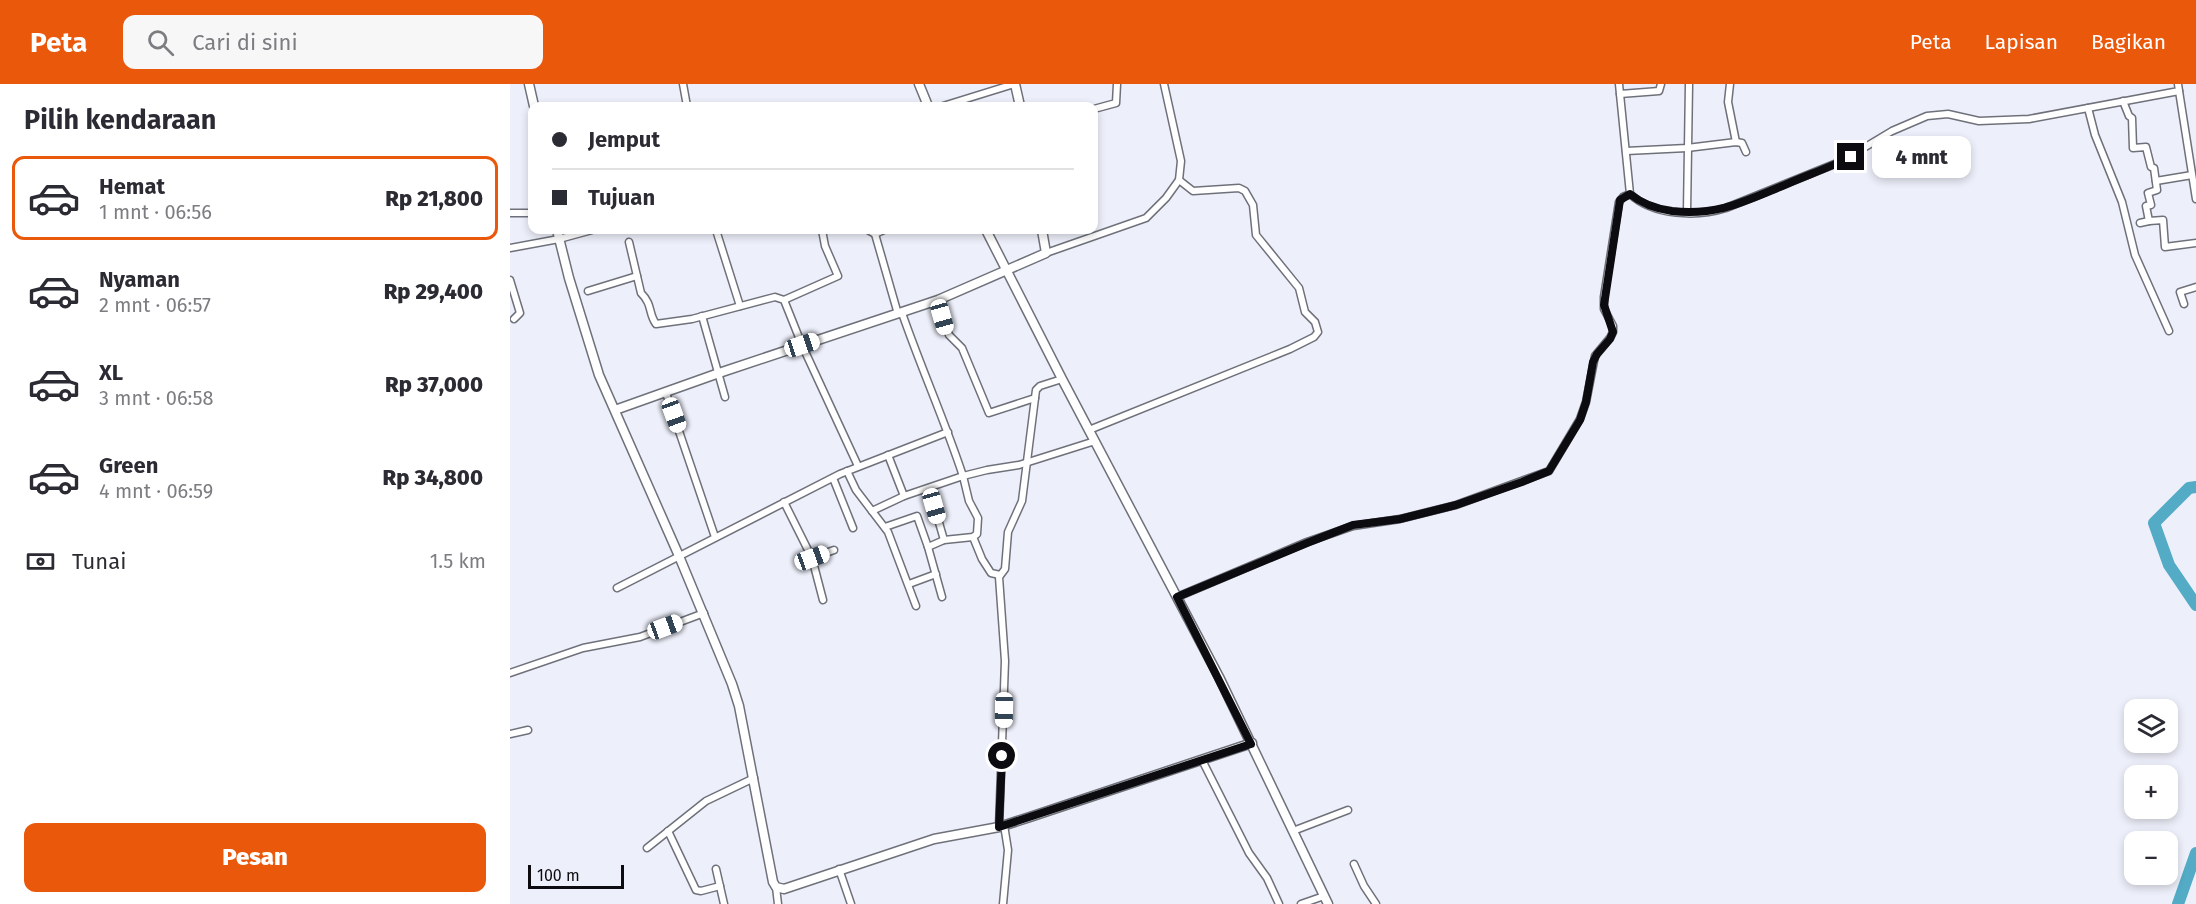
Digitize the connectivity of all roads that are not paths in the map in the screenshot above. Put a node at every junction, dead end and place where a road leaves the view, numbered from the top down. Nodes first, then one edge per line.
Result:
1 (683, 84) edge
2 (919, 84) edge
3 (1012, 84) edge
4 (1117, 84) edge
5 (1164, 84) edge
6 (1619, 84) edge
7 (1661, 84) edge
8 (1689, 84) edge
9 (1730, 84) edge
10 (530, 87) edge
11 (2179, 87) edge
12 (1620, 94) junction
13 (2123, 101) junction
14 (533, 102) edge
15 (686, 102) edge
16 (926, 102) edge
17 (956, 102) edge
18 (1014, 102) edge
19 (1019, 102) edge
20 (1098, 108) edge
21 (2088, 108) junction
22 (1736, 142) junction
23 (1687, 148) junction
24 (1626, 151) junction
25 (2196, 151) edge
26 (1746, 152) dead end
27 (2188, 152) junction
28 (2192, 175) junction
29 (1179, 180) junction
30 (2156, 181) junction
31 (1630, 194) junction
32 (2196, 200) edge
33 (510, 213) edge
34 (528, 213) edge
35 (1687, 213) junction
36 (2149, 221) junction
37 (2140, 223) dead end
38 (558, 234) edge
39 (577, 234) edge
40 (717, 234) edge
41 (823, 234) edge
42 (875, 234) edge
43 (988, 234) edge
44 (1038, 234) edge
45 (1042, 234) edge
46 (559, 239) junction
47 (629, 242) dead end
48 (2196, 243) edge
49 (510, 248) edge
50 (1044, 254) junction
51 (1006, 271) junction
52 (637, 276) junction
53 (510, 280) edge
54 (2196, 287) edge
55 (588, 291) dead end
56 (784, 300) junction
57 (938, 300) junction
58 (2184, 304) dead end
59 (740, 306) junction
60 (900, 313) junction
61 (702, 316) junction
62 (514, 319) dead end
63 (2169, 331) dead end
64 (802, 345) junction
65 (719, 373) junction
66 (1062, 379) junction
67 (666, 393) junction
68 (725, 397) dead end
69 (1035, 398) junction
70 (615, 411) junction
71 (1089, 430) junction
72 (948, 432) junction
73 (1095, 441) junction
74 (888, 455) junction
75 (1027, 462) junction
76 (858, 466) junction
77 (848, 471) junction
78 (963, 476) junction
79 (834, 478) junction
80 (929, 488) junction
81 (904, 496) junction
82 (784, 502) junction
83 (872, 511) junction
84 (885, 527) junction
85 (853, 528) dead end
86 (715, 537) junction
87 (973, 537) junction
88 (944, 540) junction
89 (928, 547) junction
90 (834, 550) dead end
91 (679, 556) junction
92 (812, 558) junction
93 (936, 574) junction
94 (1000, 575) junction
95 (909, 584) junction
96 (617, 588) dead end
97 (942, 597) dead end
98 (1177, 597) junction
99 (823, 600) dead end
100 (916, 606) dead end
101 (704, 613) junction
102 (510, 674) edge
103 (528, 730) dead end
104 (510, 734) edge
105 (1251, 744) junction
106 (1202, 760) junction
107 (753, 778) junction
108 (1348, 810) dead end
109 (1001, 826) junction
110 (668, 831) junction
111 (1293, 831) junction
112 (647, 848) dead end
113 (1354, 864) dead end
114 (716, 869) dead end
115 (839, 869) junction
116 (720, 886) junction
117 (776, 888) junction
118 (1326, 900) edge
119 (724, 904) edge
120 (778, 904) edge
121 (851, 904) edge
122 (1003, 904) edge
123 (1279, 904) edge
124 (1301, 904) edge
125 (1376, 904) edge

1 - 15 street
2 - 16 street
3 - 17 street
3 - 18 street
3 - 19 street
4 - 20 street
5 - 29 street
6 - 12 street
7 - 12 street
8 - 23 street
9 - 22 street
10 - 14 street
11 - 13 street
11 - 27 street
12 - 24 street
13 - 21 street
13 - 30 street
21 - 35 street
21 - 63 street
22 - 23 street
22 - 26 street
23 - 24 street
23 - 35 street
24 - 31 street
25 - 27 street
27 - 28 street
28 - 30 street
28 - 32 street
29 - 50 street
29 - 71 street
30 - 36 street
31 - 35 street
31 - 98 street
33 - 34 street
36 - 37 street
36 - 48 street
38 - 46 street
39 - 46 street
40 - 59 street
41 - 56 street
42 - 60 street
43 - 51 street
44 - 50 street
45 - 50 street
46 - 49 street
46 - 70 street
47 - 52 street
50 - 51 street
51 - 57 street
51 - 66 street
52 - 55 street
52 - 61 street
53 - 62 street
54 - 58 street
56 - 59 street
56 - 64 street
57 - 60 street
57 - 69 street
59 - 61 street
60 - 64 street
60 - 72 street
61 - 65 street
64 - 65 street
64 - 76 street
65 - 67 street
65 - 68 street
66 - 69 street
66 - 71 street
67 - 70 street
67 - 86 street
69 - 75 street
70 - 91 street
71 - 73 street
72 - 74 street
72 - 78 street
73 - 75 street
73 - 98 street
74 - 76 street
74 - 81 street
75 - 78 street
75 - 94 street
76 - 77 street
77 - 79 street
77 - 83 street
78 - 80 street
78 - 87 street
79 - 82 street
79 - 85 street
80 - 81 street
80 - 88 street
81 - 83 street
82 - 86 street
82 - 92 street
83 - 84 street
84 - 89 street
84 - 95 street
86 - 91 street
87 - 88 street
87 - 94 street
88 - 89 street
89 - 93 street
90 - 92 street
91 - 96 street
91 - 101 street
92 - 99 street
93 - 95 street
93 - 97 street
94 - 109 street
95 - 100 street
98 - 105 street
101 - 102 street
101 - 107 street
103 - 104 street
105 - 106 street
105 - 111 street
106 - 109 street
106 - 123 street
107 - 110 street
107 - 117 street
108 - 111 street
109 - 115 street
109 - 122 street
110 - 112 street
110 - 116 street
111 - 118 street
113 - 125 street
114 - 116 street
115 - 117 street
115 - 121 street
116 - 119 street
117 - 120 street
118 - 124 street

